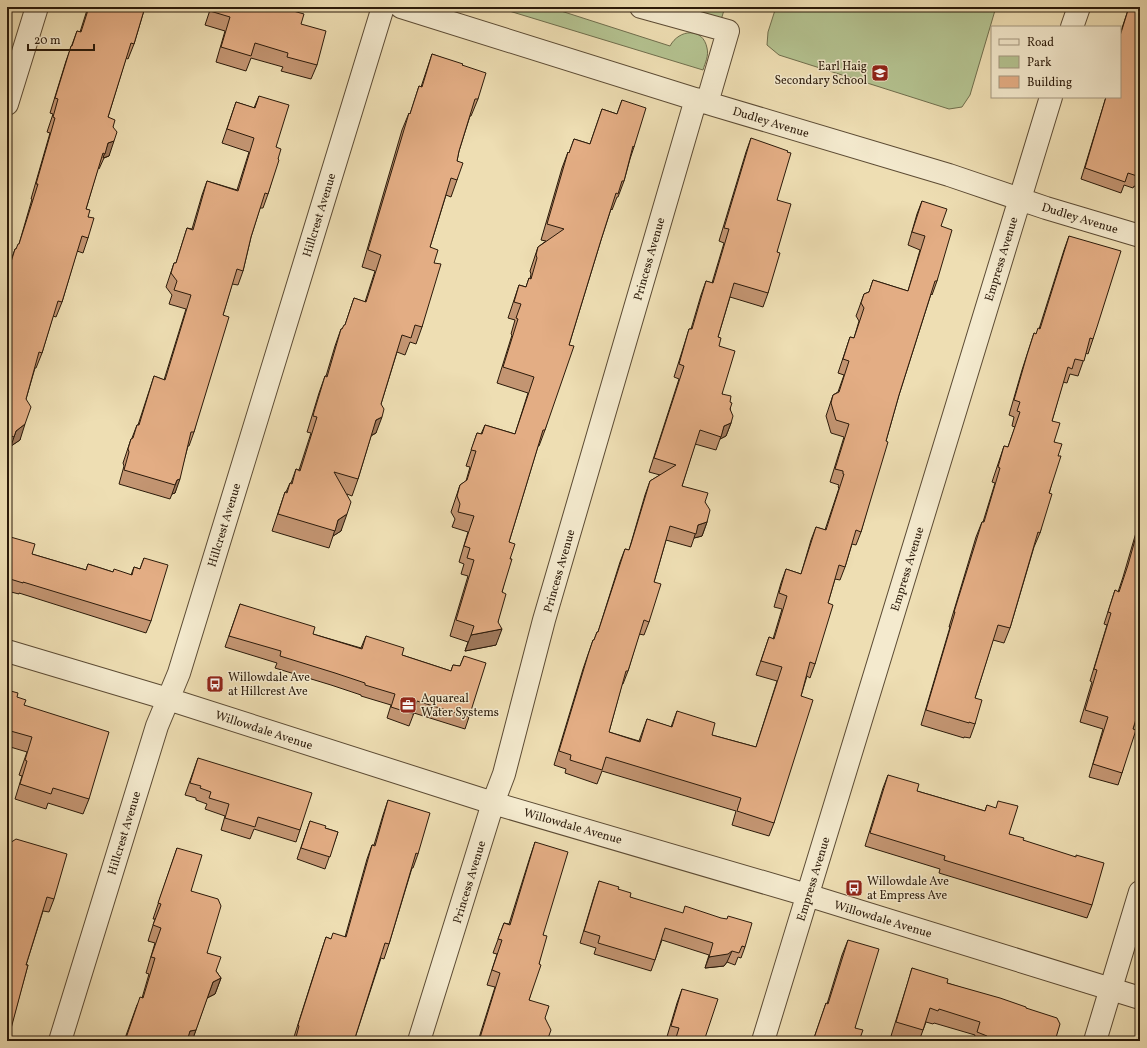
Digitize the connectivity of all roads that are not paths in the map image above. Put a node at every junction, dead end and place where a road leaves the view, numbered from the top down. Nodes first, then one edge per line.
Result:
1 (37, 7) edge
2 (383, 7) edge
3 (401, 7) edge
4 (640, 7) edge
5 (1079, 7) edge
6 (1072, 26) edge
7 (1051, 98) edge
8 (702, 101) junction
9 (7, 104) edge
10 (1020, 199) junction
11 (1140, 236) edge
12 (7, 651) edge
13 (168, 699) junction
14 (493, 803) junction
15 (1140, 892) edge
16 (807, 895) junction
17 (1111, 989) junction
18 (1140, 998) edge
19 (60, 1041) edge
20 (419, 1041) edge
21 (764, 1041) edge
22 (1095, 1041) edge

1 - 9 street
2 - 13 street, Hillcrest Avenue
3 - 8 street, Dudley Avenue
4 - 8 street, Princess Avenue
5 - 6 street
7 - 10 street, Empress Avenue
8 - 10 street, Dudley Avenue
8 - 14 street, Princess Avenue
10 - 11 street, Dudley Avenue
10 - 16 street, Empress Avenue
12 - 13 street, Willowdale Avenue
13 - 14 street, Willowdale Avenue
13 - 19 street, Hillcrest Avenue
14 - 16 street, Willowdale Avenue
14 - 20 street, Princess Avenue
15 - 17 street
16 - 17 street, Willowdale Avenue
16 - 21 street, Empress Avenue
17 - 18 street, Willowdale Avenue
17 - 22 street

